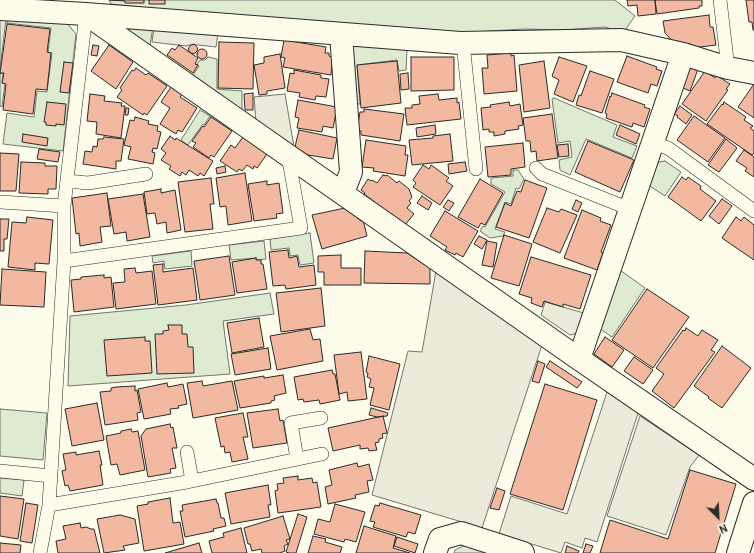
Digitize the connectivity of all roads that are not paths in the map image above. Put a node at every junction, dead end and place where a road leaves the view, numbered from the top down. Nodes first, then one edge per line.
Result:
1 (720, 0) edge
2 (88, 7) edge
3 (0, 9) edge
4 (341, 34) junction
5 (463, 43) junction
6 (683, 54) junction
7 (728, 68) junction
8 (754, 73) edge
9 (653, 143) junction
10 (288, 155) junction
11 (536, 168) dead end
12 (476, 170) dead end
13 (146, 174) dead end
14 (67, 181) junction
15 (343, 193) junction
16 (0, 202) edge
17 (64, 206) junction
18 (630, 209) junction
19 (754, 211) edge
20 (64, 261) junction
21 (579, 358) junction
22 (321, 418) dead end
23 (187, 452) dead end
24 (322, 454) dead end
25 (297, 459) junction
26 (0, 470) edge
27 (51, 476) junction
28 (754, 478) edge
29 (192, 481) junction
30 (754, 503) edge
31 (49, 505) junction
32 (40, 553) edge
33 (435, 553) edge
34 (523, 553) edge
35 (738, 553) edge

1 - 7 lane
2 - 3 street
2 - 4 street
2 - 10 street
2 - 14 lane
4 - 5 street
4 - 15 street
5 - 6 street
5 - 12 lane
6 - 7 street
6 - 9 street
7 - 8 street
9 - 18 street
9 - 19 lane
10 - 15 street
10 - 20 lane
11 - 18 lane
13 - 14 lane
14 - 17 lane
15 - 21 street
16 - 17 lane
17 - 20 lane
18 - 21 street
20 - 27 lane
21 - 28 street
22 - 25 lane
23 - 29 lane
24 - 25 lane
25 - 29 lane
26 - 27 lane
27 - 31 lane
29 - 31 lane
30 - 35 street
31 - 32 lane
33 - 34 street

